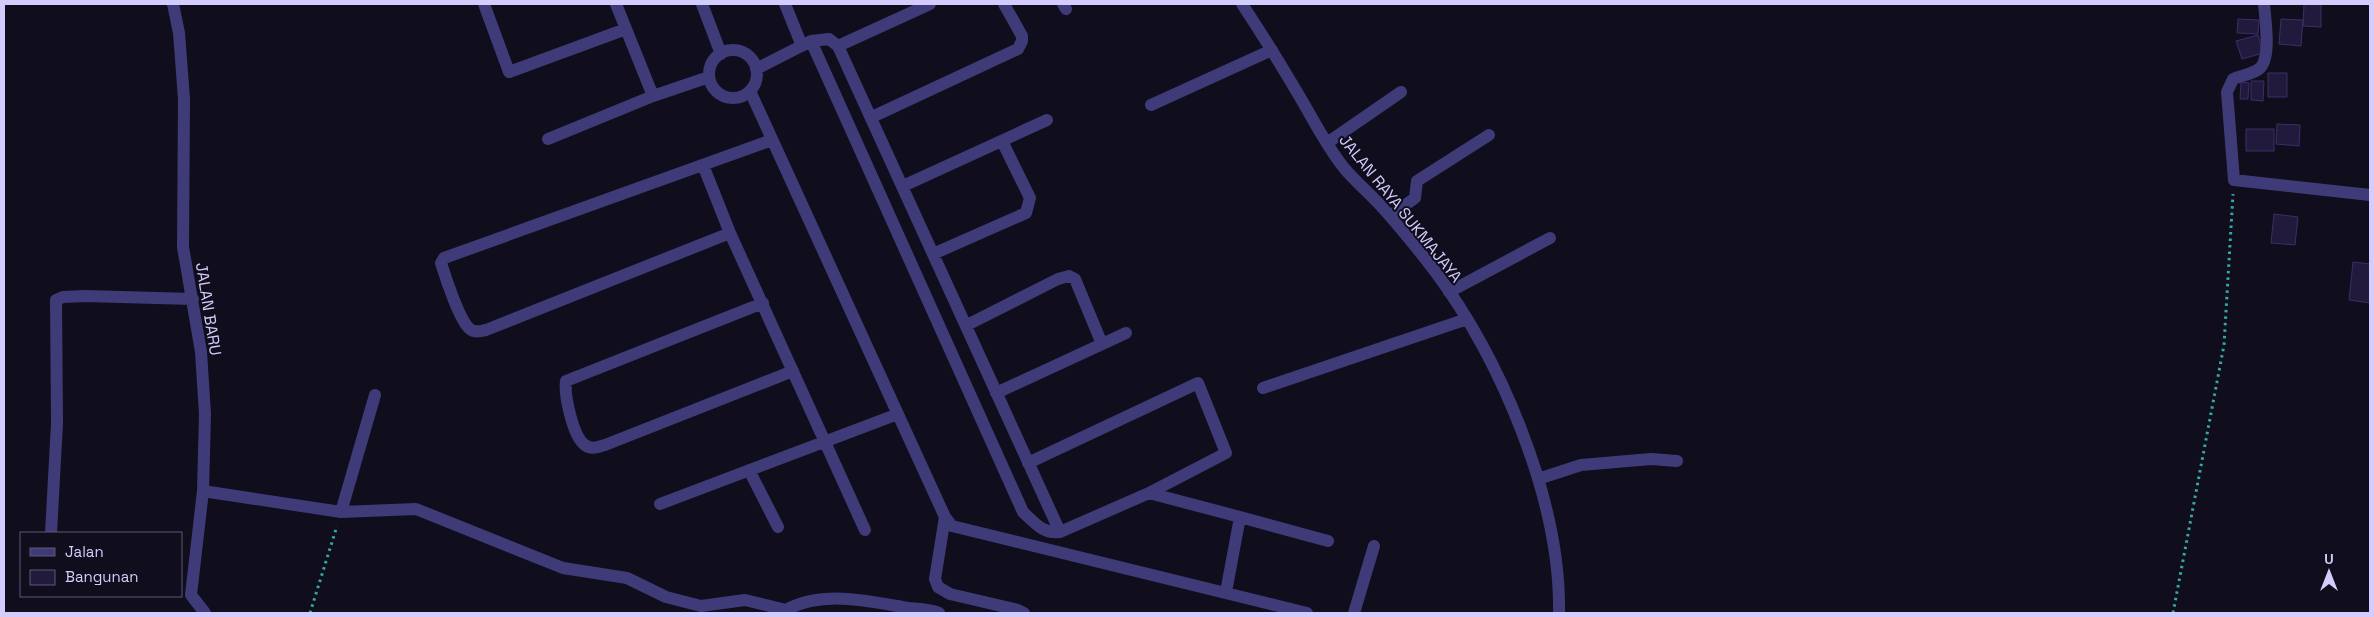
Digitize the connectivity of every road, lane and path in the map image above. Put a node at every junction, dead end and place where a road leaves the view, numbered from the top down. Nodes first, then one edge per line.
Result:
1 (173, 4) edge
2 (484, 4) edge
3 (616, 4) edge
4 (702, 4) edge
5 (785, 4) edge
6 (930, 4) edge
7 (1004, 4) edge
8 (1242, 4) edge
9 (2264, 4) edge
10 (626, 29) junction
11 (806, 43) junction
12 (838, 46) junction
13 (1272, 50) junction
14 (721, 54) junction
15 (756, 69) junction
16 (709, 76) junction
17 (750, 91) junction
18 (1401, 92) dead end
19 (653, 96) junction
20 (1151, 105) dead end
21 (872, 117) junction
22 (1047, 120) dead end
23 (1489, 135) dead end
24 (548, 139) dead end
25 (772, 140) junction
26 (1002, 141) junction
27 (1327, 143) junction
28 (703, 165) junction
29 (2234, 180) junction
30 (903, 186) junction
31 (2370, 195) edge
32 (1390, 216) junction
33 (730, 233) junction
34 (1550, 238) dead end
35 (933, 254) junction
36 (1448, 292) junction
37 (193, 299) junction
38 (763, 304) junction
39 (1467, 319) junction
40 (967, 325) junction
41 (1126, 333) dead end
42 (1102, 344) junction
43 (793, 371) junction
44 (1263, 388) dead end
45 (375, 394) dead end
46 (996, 394) junction
47 (898, 414) junction
48 (824, 442) junction
49 (1677, 461) dead end
50 (1028, 463) junction
51 (750, 470) junction
52 (1538, 479) junction
53 (203, 491) junction
54 (1149, 493) junction
55 (660, 504) dead end
56 (341, 512) junction
57 (945, 518) junction
58 (1240, 518) junction
59 (778, 527) dead end
60 (865, 530) dead end
61 (51, 532) edge
62 (1060, 532) junction
63 (1328, 541) dead end
64 (1374, 546) dead end
65 (1226, 592) junction
66 (186, 593) edge
67 (786, 612) edge
68 (205, 613) edge
69 (310, 613) edge
70 (938, 613) edge
71 (1024, 613) edge
72 (1307, 613) edge
73 (1354, 613) edge
74 (1559, 613) edge
75 (2173, 613) edge

1 - 37 street, JALAN BARU
2 - 10 street
3 - 10 street
4 - 14 street
5 - 11 street
6 - 12 street
7 - 21 street
8 - 13 street, JALAN RAYA SUKMAJAYA
9 - 29 street
10 - 19 street
11 - 12 street
11 - 15 street
11 - 62 street
12 - 21 street
13 - 20 street
13 - 27 street, JALAN RAYA SUKMAJAYA
14 - 15 street
14 - 16 street
15 - 17 street
16 - 17 street
16 - 19 street
17 - 25 street
18 - 27 street
19 - 24 street
21 - 30 street
22 - 26 street
23 - 32 street
25 - 28 street
25 - 47 street
26 - 30 street
26 - 35 street
27 - 32 street, JALAN RAYA SUKMAJAYA
28 - 33 street
28 - 33 street
29 - 31 street
29 - 75 path
30 - 35 street
32 - 36 street, JALAN RAYA SUKMAJAYA
33 - 38 street
34 - 36 street
35 - 40 street
36 - 39 street, JALAN RAYA SUKMAJAYA
37 - 53 street, JALAN BARU
37 - 61 street
38 - 43 street
38 - 43 street
39 - 44 street
39 - 52 street, JALAN RAYA SUKMAJAYA
40 - 42 street
40 - 46 street
41 - 42 street
42 - 46 street
43 - 48 street
45 - 56 street
46 - 50 street
47 - 48 street
47 - 57 street
48 - 51 street
48 - 60 street
49 - 52 street
50 - 54 street
50 - 62 street
51 - 55 street
51 - 59 street
52 - 74 street, JALAN RAYA SUKMAJAYA
53 - 56 street
53 - 66 street, JALAN BARU
54 - 58 street
54 - 62 street
56 - 67 street
56 - 69 path
57 - 65 street
57 - 71 street
58 - 63 street
58 - 65 street
64 - 73 street
65 - 72 street
66 - 68 street, JALAN BARU
67 - 70 street

